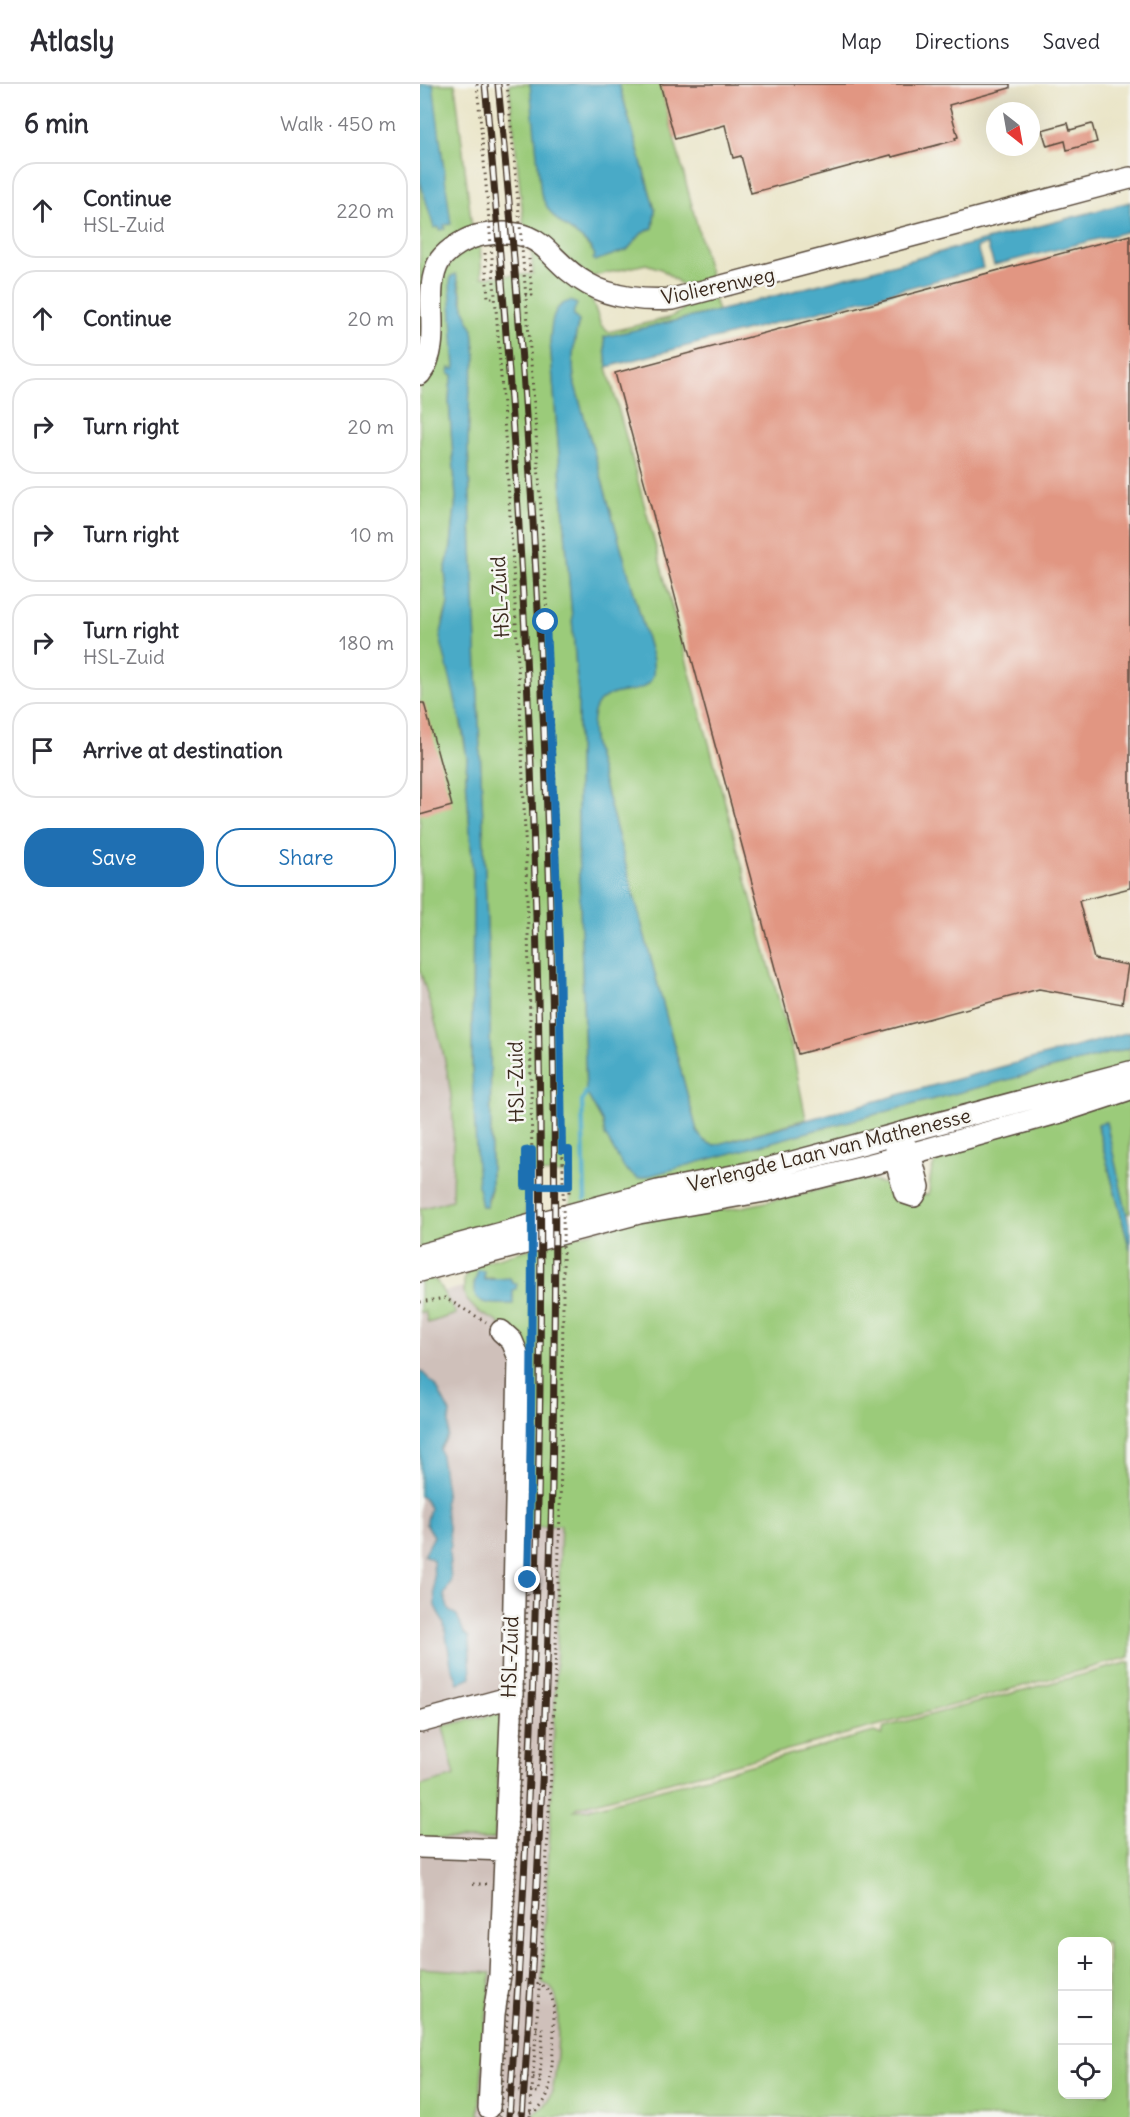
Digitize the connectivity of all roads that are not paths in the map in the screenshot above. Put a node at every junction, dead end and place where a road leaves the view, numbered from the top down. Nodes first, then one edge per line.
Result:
1 (1130, 178) edge
2 (420, 374) edge
3 (1130, 1072) edge
4 (1130, 1089) edge
5 (898, 1134) junction
6 (902, 1156) junction
7 (420, 1255) edge
8 (420, 1271) edge
9 (501, 1331) road end
10 (512, 1697) junction
11 (420, 1722) edge
12 (420, 1847) edge
13 (506, 1850) junction
14 (494, 2098) edge

1 - 2 street, Violierenweg
3 - 5 street, Verlengde Laan van Mathenesse
4 - 6 street
5 - 6 street
5 - 7 street, Verlengde Laan van Mathenesse
6 - 8 street
9 - 10 street
10 - 11 street
10 - 13 street
12 - 13 street
13 - 14 street

